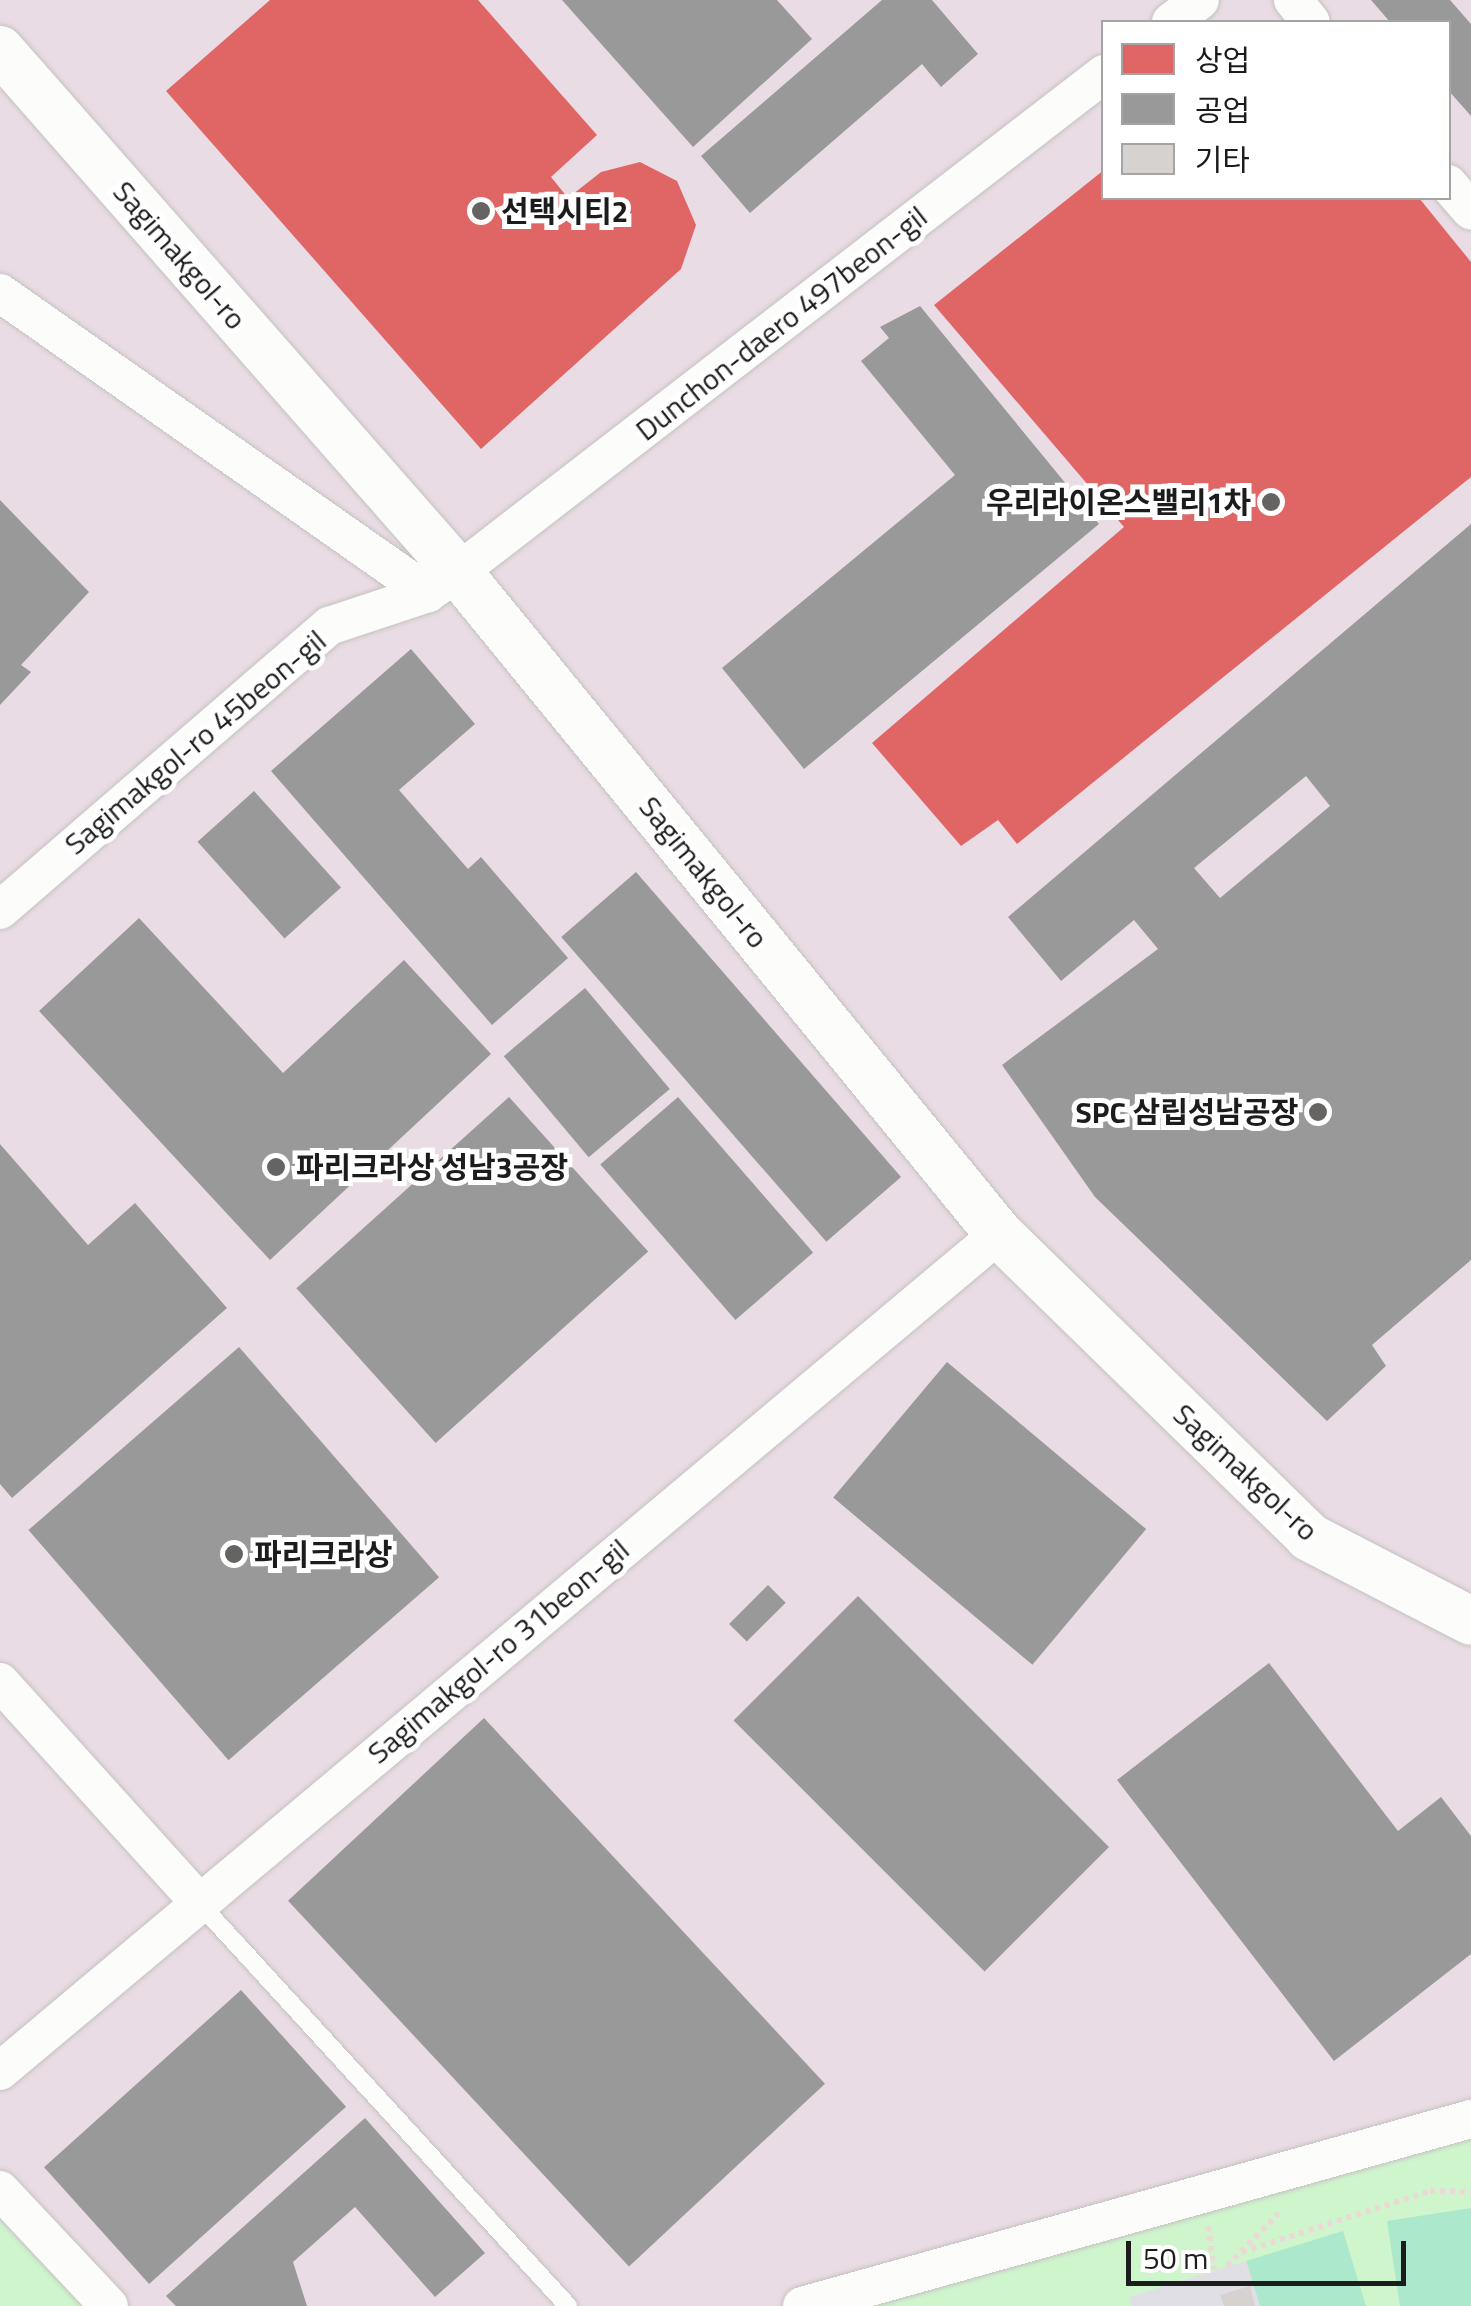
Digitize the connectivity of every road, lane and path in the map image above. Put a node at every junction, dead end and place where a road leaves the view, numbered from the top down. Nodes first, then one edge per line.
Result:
1 (1200, 0) edge
2 (1293, 0) edge
3 (1174, 20) edge
4 (1309, 20) edge
5 (0, 50) edge
6 (1101, 76) edge
7 (1451, 187) edge
8 (1471, 210) edge
9 (0, 292) edge
10 (442, 582) junction
11 (0, 910) edge
12 (999, 1234) junction
13 (1471, 1622) edge
14 (0, 1682) edge
15 (198, 1901) junction
16 (0, 2071) edge
17 (1471, 2119) edge
18 (0, 2190) edge
19 (1471, 2192) edge
20 (1242, 2252) dead end
21 (109, 2306) edge
22 (568, 2306) edge
23 (802, 2306) edge

1 - 3 street
2 - 4 street
5 - 10 street, Sagimakgol-ro
6 - 10 street, Dunchon-daero 497beon-gil
7 - 8 street
9 - 10 street
10 - 11 street, Sagimakgol-ro 45beon-gil
10 - 12 street, Sagimakgol-ro
12 - 13 street, Sagimakgol-ro
12 - 15 street, Sagimakgol-ro 31beon-gil
14 - 15 street
15 - 16 street, Sagimakgol-ro 31beon-gil
15 - 22 lane
17 - 23 street
18 - 21 street
19 - 20 path

